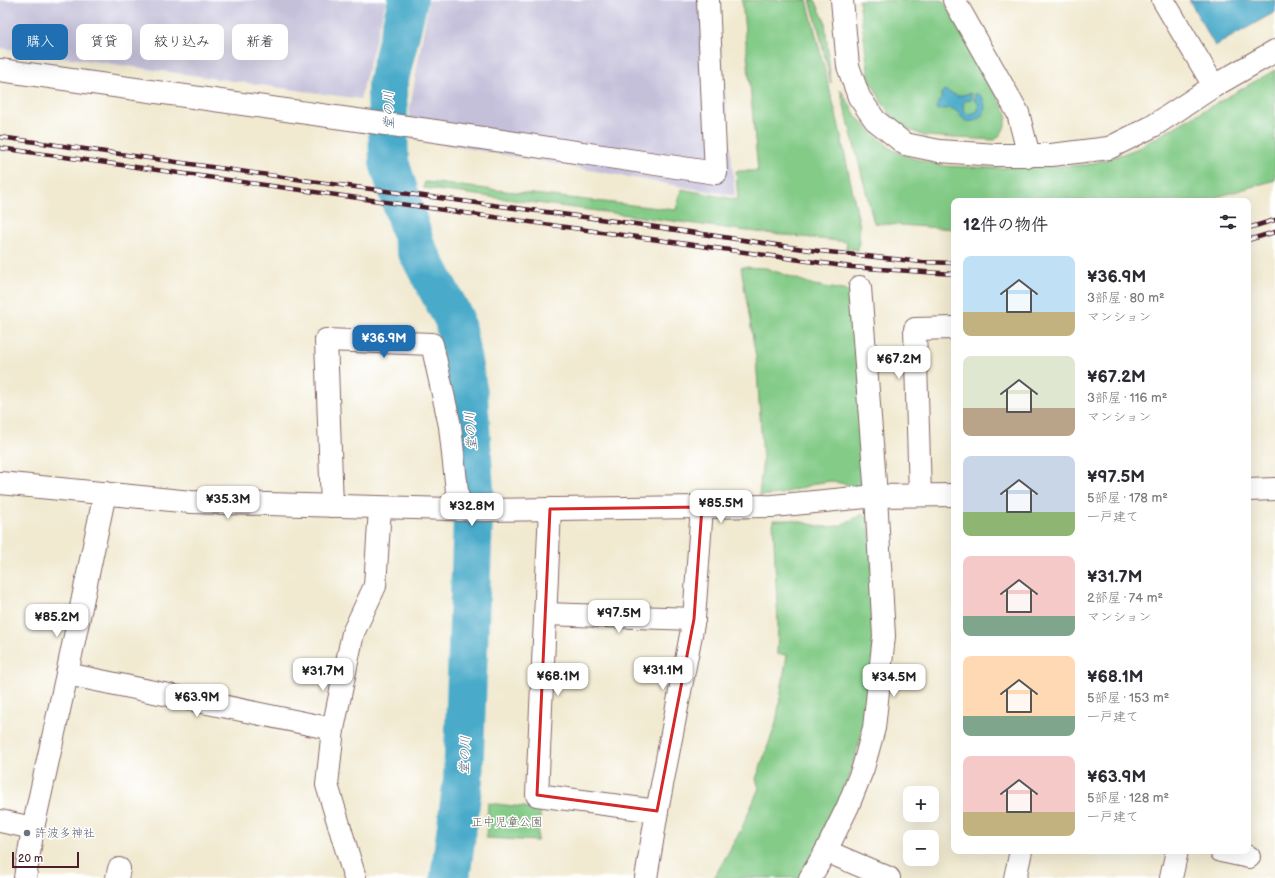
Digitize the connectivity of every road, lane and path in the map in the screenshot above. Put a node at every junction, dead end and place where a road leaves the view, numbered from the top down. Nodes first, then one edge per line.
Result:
1 (708, 0) edge
2 (842, 0) edge
3 (1163, 0) edge
4 (962, 3) edge
5 (1275, 51) edge
6 (0, 70) edge
7 (1214, 86) junction
8 (1029, 156) junction
9 (860, 287) dead end
10 (951, 328) edge
11 (0, 483) edge
12 (1275, 489) edge
13 (1251, 490) edge
14 (105, 493) junction
15 (920, 495) junction
16 (951, 495) edge
17 (876, 496) junction
18 (332, 506) junction
19 (702, 507) junction
20 (380, 508) junction
21 (550, 509) junction
22 (459, 510) junction
23 (545, 614) junction
24 (694, 620) junction
25 (67, 674) junction
26 (333, 729) junction
27 (657, 811) junction
28 (0, 821) edge
29 (33, 828) junction
30 (826, 851) junction
31 (1020, 854) edge
32 (1176, 854) edge
33 (1235, 854) edge
34 (1249, 857) dead end
35 (25, 878) edge
36 (355, 878) edge
37 (646, 878) edge
38 (810, 878) edge
39 (889, 878) edge
40 (1015, 878) edge
41 (1171, 878) edge

1 - 6 street
2 - 8 street
3 - 7 street
4 - 8 street
5 - 7 street
7 - 8 street
9 - 17 street
10 - 15 street
11 - 14 street
12 - 13 street
14 - 18 street
14 - 25 street
15 - 16 street
15 - 17 street
17 - 19 street
17 - 30 street
18 - 20 street
18 - 22 street
19 - 21 street
19 - 24 street
20 - 22 street
20 - 26 street
21 - 22 street
21 - 23 street
23 - 24 street
23 - 27 street
24 - 27 street
25 - 26 street
25 - 29 street
26 - 36 street
27 - 37 street
28 - 29 street
29 - 35 street
30 - 38 street
30 - 39 street
31 - 40 street
32 - 41 street
33 - 34 street

